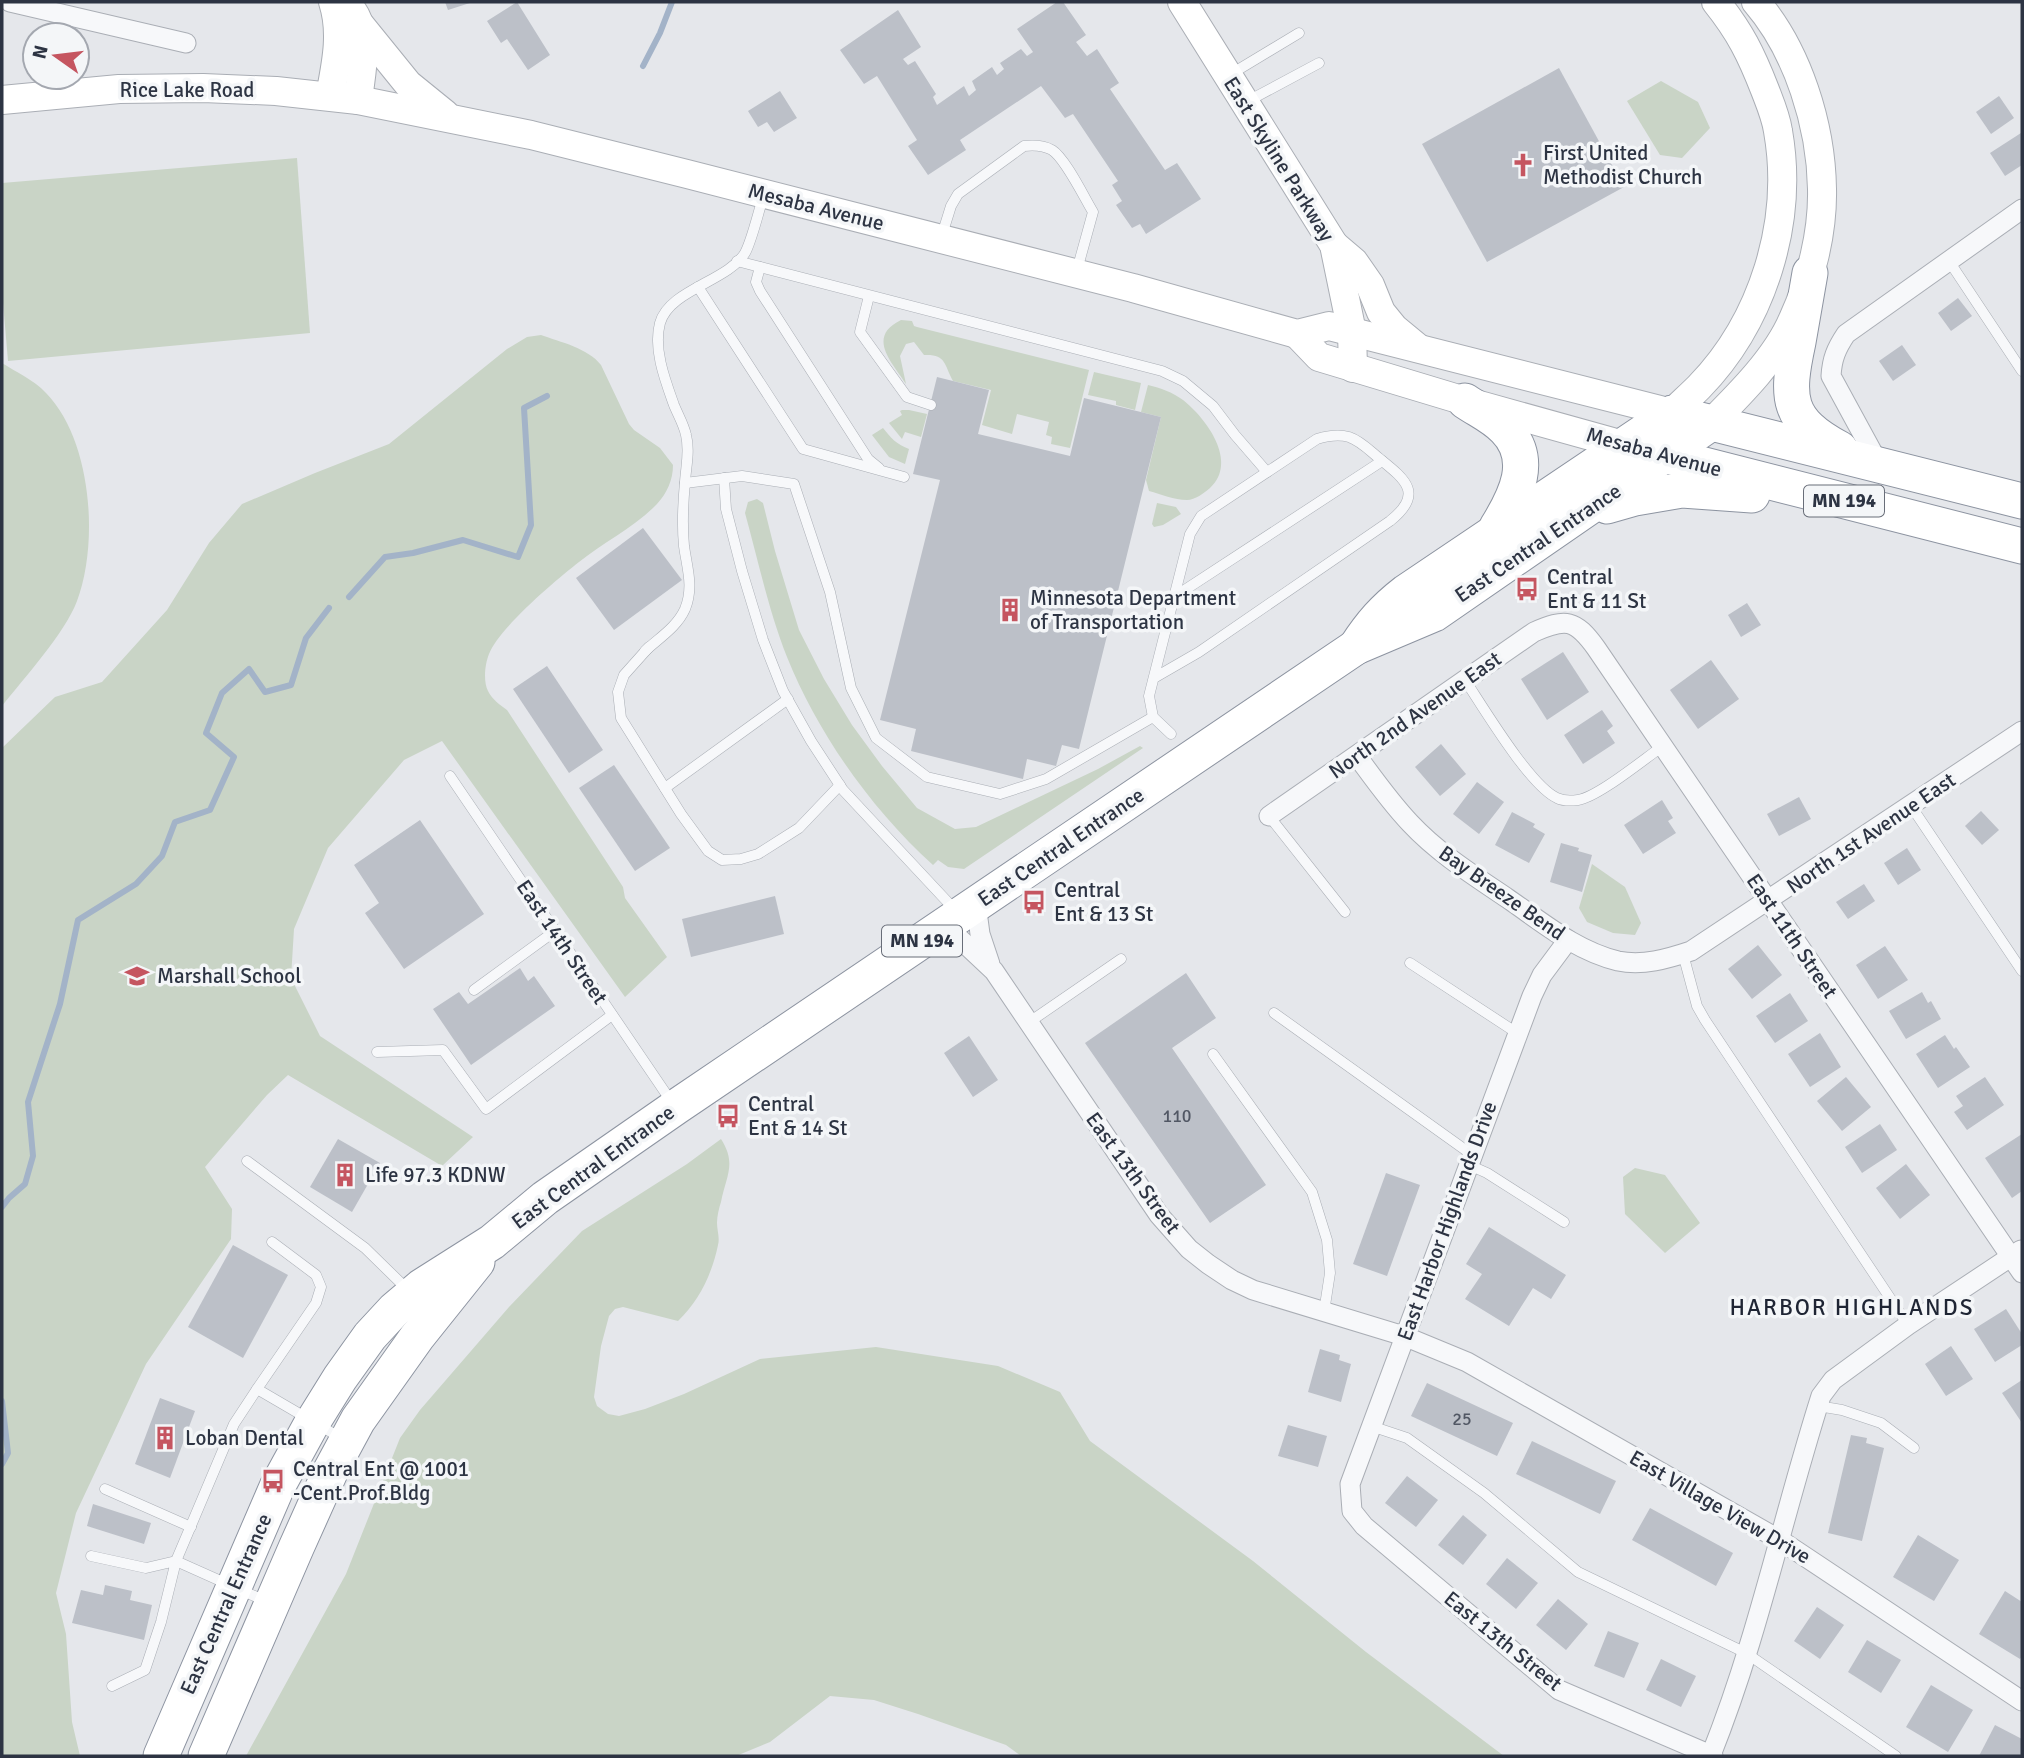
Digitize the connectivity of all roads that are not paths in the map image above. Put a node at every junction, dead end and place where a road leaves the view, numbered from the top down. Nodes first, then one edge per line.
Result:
1 (10, 2) edge
2 (333, 2) edge
3 (346, 2) edge
4 (1182, 2) edge
5 (1716, 2) edge
6 (1756, 2) edge
7 (361, 26) junction
8 (1299, 33) dead end
9 (186, 43) dead end
10 (1320, 63) dead end
11 (1228, 76) junction
12 (330, 96) junction
13 (2, 100) edge
14 (358, 100) junction
15 (1244, 103) junction
16 (450, 118) junction
17 (764, 194) junction
18 (2022, 209) edge
19 (941, 239) junction
20 (1334, 245) junction
21 (737, 261) junction
22 (1949, 261) junction
23 (760, 267) junction
24 (1076, 273) junction
25 (1810, 273) junction
26 (698, 287) junction
27 (869, 296) junction
28 (1352, 332) junction
29 (1297, 334) junction
30 (1420, 349) junction
31 (1353, 368) junction
32 (2022, 371) edge
33 (1465, 401) junction
34 (931, 405) dead end
35 (1672, 413) junction
36 (1711, 423) junction
37 (1623, 444) junction
38 (1667, 455) junction
39 (1382, 461) junction
40 (1873, 464) junction
41 (882, 470) junction
42 (1267, 472) junction
43 (904, 477) dead end
44 (724, 478) junction
45 (685, 483) junction
46 (2022, 501) edge
47 (1880, 510) junction
48 (1580, 515) junction
49 (1495, 530) junction
50 (2022, 546) edge
51 (1174, 597) junction
52 (1566, 622) joint
53 (1356, 647) junction
54 (1154, 678) junction
55 (1465, 680) junction
56 (788, 699) junction
57 (1153, 717) junction
58 (2022, 731) edge
59 (1171, 734) dead end
60 (1663, 746) junction
61 (1357, 756) junction
62 (450, 776) dead end
63 (840, 785) junction
64 (665, 788) junction
65 (1911, 806) junction
66 (1269, 816) joint
67 (1768, 901) junction
68 (1345, 912) dead end
69 (961, 915) junction
70 (555, 931) junction
71 (1568, 940) junction
72 (1683, 954) junction
73 (1121, 959) dead end
74 (1409, 963) dead end
75 (994, 971) junction
76 (2022, 971) edge
77 (474, 990) dead end
78 (1273, 1013) dead end
79 (612, 1015) junction
80 (1028, 1023) junction
81 (1517, 1033) junction
82 (377, 1052) dead end
83 (1213, 1054) dead end
84 (676, 1107) junction
85 (1470, 1159) junction
86 (247, 1161) dead end
87 (1564, 1222) dead end
88 (272, 1242) dead end
89 (492, 1242) junction
90 (2019, 1260) edge
91 (412, 1294) junction
92 (1324, 1313) junction
93 (1908, 1325) junction
94 (1404, 1336) junction
95 (257, 1389) junction
96 (1818, 1406) junction
97 (312, 1423) junction
98 (1371, 1426) junction
99 (347, 1442) junction
100 (1914, 1448) dead end
101 (105, 1489) dead end
102 (1352, 1511) joint
103 (191, 1527) junction
104 (1780, 1540) junction
105 (91, 1556) dead end
106 (176, 1561) junction
107 (234, 1587) junction
108 (271, 1604) junction
109 (1746, 1653) junction
110 (111, 1686) dead end
111 (2022, 1701) edge
112 (160, 1756) edge
113 (206, 1756) edge
114 (1712, 1756) edge
115 (1896, 1756) edge

1 - 9 street
2 - 12 main road
3 - 7 main road
4 - 11 main road, East Skyline Parkway
5 - 35 main road
6 - 25 main road
7 - 14 main road
7 - 16 main road
8 - 11 lane
10 - 15 lane
11 - 15 main road, East Skyline Parkway
12 - 13 main road, Rice Lake Road
12 - 14 main road, Mesaba Avenue
14 - 16 main road, Mesaba Avenue
15 - 20 main road, East Skyline Parkway
16 - 17 main road, Mesaba Avenue
17 - 19 main road, Mesaba Avenue
17 - 21 lane
18 - 22 street
19 - 24 main road, Mesaba Avenue
19 - 24 lane
20 - 28 main road, East Skyline Parkway
20 - 30 main road
21 - 23 lane
21 - 26 lane
22 - 32 lane
22 - 40 street
23 - 27 lane
23 - 41 lane
24 - 29 main road, Mesaba Avenue
25 - 36 main road
25 - 40 highway
26 - 41 lane
26 - 45 lane
27 - 34 lane
27 - 42 lane
28 - 29 main road, Mesaba Avenue
28 - 30 main road, Mesaba Avenue
28 - 31 main road, East Skyline Parkway
29 - 31 main road, Mesaba Avenue
30 - 35 main road, Mesaba Avenue
31 - 33 main road, Mesaba Avenue
33 - 37 main road, Mesaba Avenue
33 - 49 highway
35 - 36 highway, Mesaba Avenue / MN 194
35 - 37 highway, East Central Entrance / MN 194
36 - 38 highway, East Central Entrance
36 - 40 highway, Mesaba Avenue / MN 194
37 - 38 highway, Mesaba Avenue
37 - 49 highway, East Central Entrance / MN 194
38 - 47 highway, Mesaba Avenue / MN 194
38 - 48 highway, East Central Entrance / MN 194
39 - 42 lane
39 - 51 lane
39 - 54 lane
40 - 46 highway, Mesaba Avenue / MN 194
41 - 43 lane
42 - 51 lane
44 - 45 lane
44 - 56 lane
44 - 57 lane
45 - 64 lane
47 - 48 highway, MN 194
47 - 50 highway, Mesaba Avenue / MN 194
48 - 53 highway, East Central Entrance / MN 194
49 - 53 highway, East Central Entrance / MN 194
51 - 54 lane
52 - 55 street, North 2nd Avenue East
52 - 60 street, East 11th Street
53 - 69 highway, East Central Entrance / MN 194
54 - 57 lane
55 - 60 lane
55 - 61 street, North 2nd Avenue East
56 - 63 lane
56 - 64 lane
57 - 59 lane
58 - 65 street, North 1st Avenue East
60 - 67 street, East 11th Street
61 - 66 street, North 2nd Avenue East
61 - 71 street, Bay Breeze Bend
62 - 70 lane, East 14th Street
63 - 64 lane
63 - 69 lane
65 - 67 street, North 1st Avenue East
65 - 76 lane
66 - 68 lane
67 - 72 street, North 1st Avenue East
67 - 90 street, East 11th Street
69 - 75 street, East 13th Street
69 - 75 street, East 13th Street
69 - 84 highway, East Central Entrance / MN 194
70 - 77 lane
70 - 79 lane, East 14th Street
71 - 72 street, Bay Breeze Bend
71 - 81 street, East Harbor Highlands Drive
72 - 93 lane
73 - 80 lane
74 - 81 lane
75 - 80 street, East 13th Street
78 - 85 lane
79 - 82 lane
79 - 84 lane, East 14th Street
80 - 92 street, East 13th Street
81 - 85 street, East Harbor Highlands Drive
83 - 92 lane
84 - 89 highway, East Central Entrance / MN 194
85 - 87 lane
85 - 94 street, East Harbor Highlands Drive
86 - 91 lane
88 - 95 lane
89 - 91 highway, East Central Entrance / MN 194
89 - 99 highway, East Central Entrance / MN 194
90 - 93 street
91 - 97 highway, East Central Entrance / MN 194
92 - 94 street, East 13th Street
93 - 96 street
94 - 98 street, East Harbor Highlands Drive
94 - 104 street, East Village View Drive
95 - 97 lane
95 - 103 lane
96 - 100 lane
96 - 104 street
97 - 99 lane
97 - 107 highway, East Central Entrance / MN 194
98 - 102 street, East Harbor Highlands Drive
98 - 109 lane
99 - 108 highway, East Central Entrance / MN 194
101 - 103 lane
102 - 114 street, East 13th Street
103 - 106 lane
104 - 109 street
104 - 111 street, East Village View Drive
105 - 106 lane
106 - 107 lane
106 - 110 lane
107 - 108 lane
107 - 112 highway, East Central Entrance / MN 194
108 - 113 highway, East Central Entrance / MN 194
109 - 114 street
109 - 115 lane

